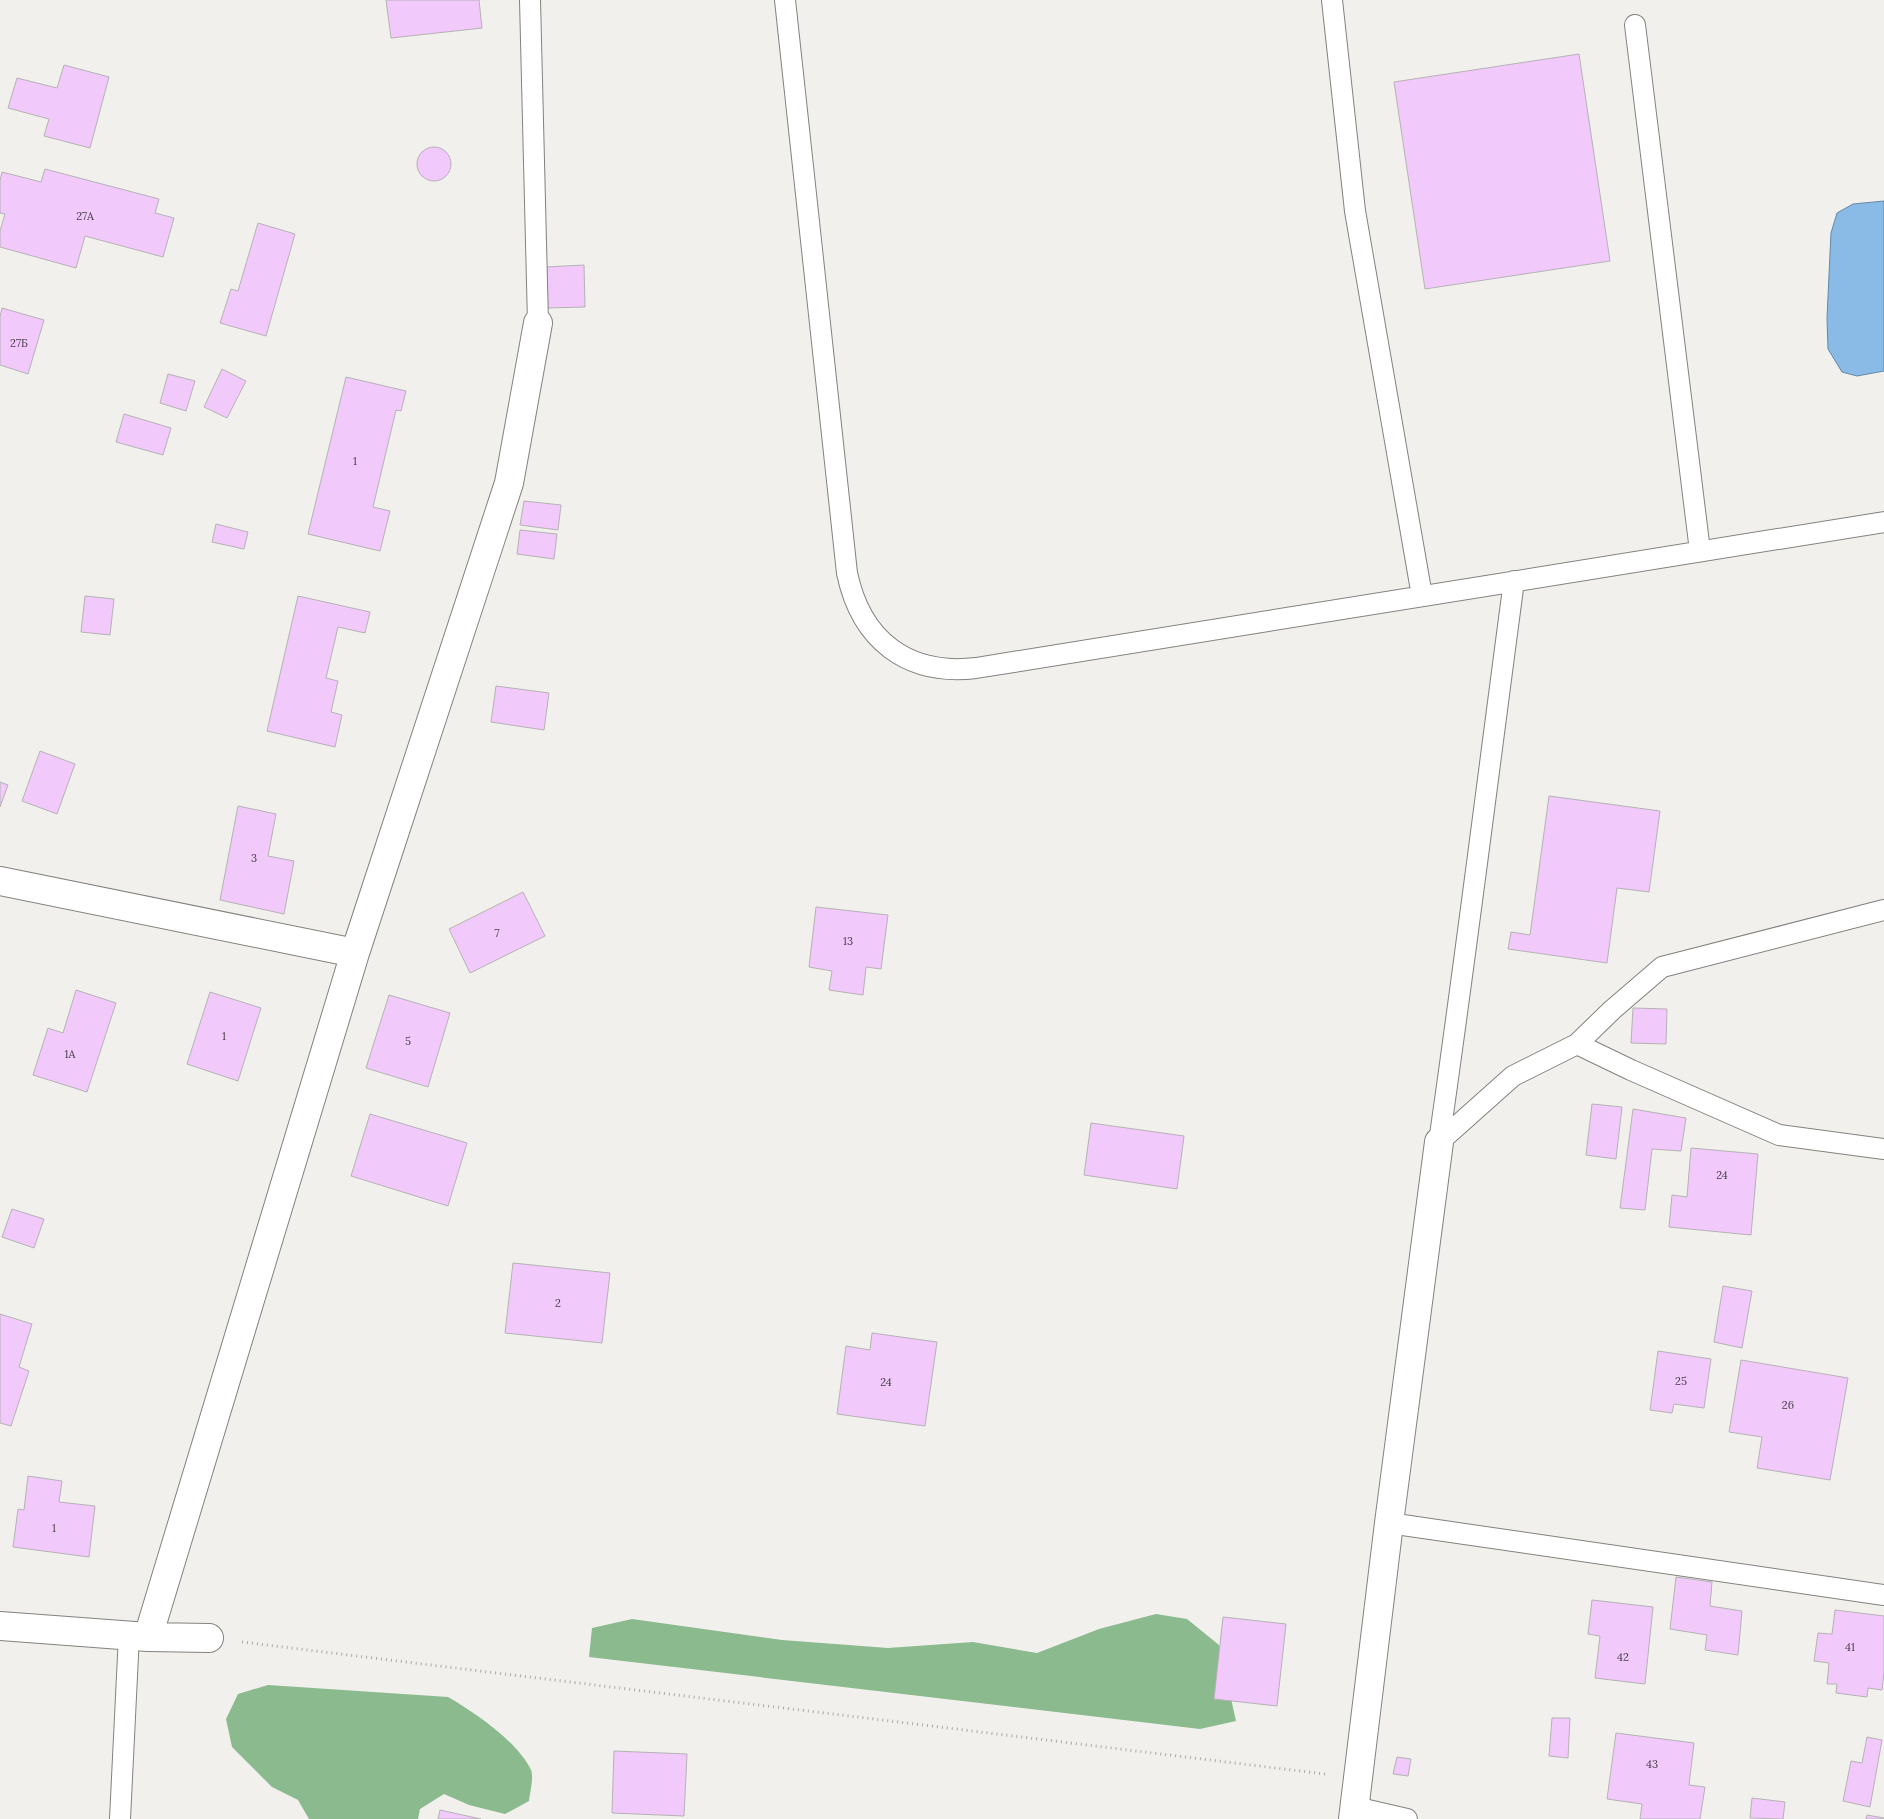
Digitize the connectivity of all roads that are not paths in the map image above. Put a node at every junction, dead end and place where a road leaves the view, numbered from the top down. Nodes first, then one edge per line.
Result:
1 (530, 0) edge
2 (785, 0) edge
3 (1332, 0) edge
4 (1635, 25) dead end
5 (538, 323) joint
6 (1884, 522) edge
7 (1700, 551) junction
8 (1514, 581) junction
9 (1422, 596) junction
10 (0, 881) edge
11 (1884, 910) edge
12 (355, 953) junction
13 (1577, 1044) junction
14 (1439, 1142) junction
15 (1884, 1149) edge
16 (1389, 1523) junction
17 (1884, 1595) edge
18 (0, 1626) edge
19 (139, 1636) junction
20 (209, 1638) road end
21 (1354, 1813) edge
22 (120, 1819) edge
23 (1407, 1819) edge

1 - 5 lane
2 - 9 lane
3 - 9 lane
4 - 7 lane
5 - 12 street
6 - 7 lane
7 - 8 lane
8 - 9 lane
8 - 14 lane
10 - 12 street
11 - 13 lane
12 - 19 street
13 - 14 lane
13 - 15 lane
14 - 16 street
16 - 17 lane
16 - 21 street
18 - 19 street
19 - 20 street
19 - 22 lane
21 - 23 lane

